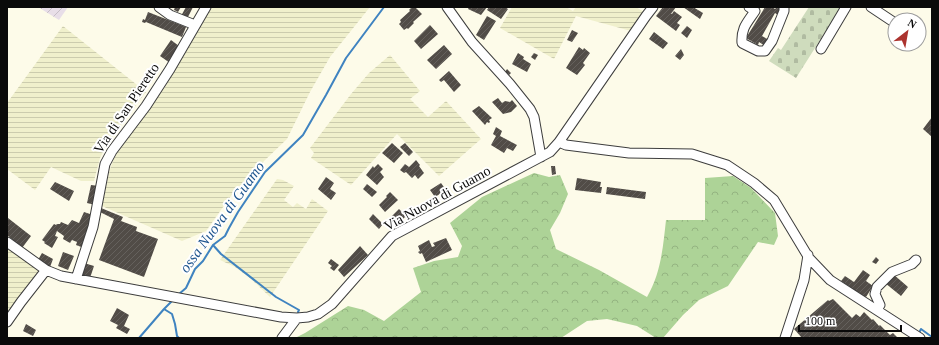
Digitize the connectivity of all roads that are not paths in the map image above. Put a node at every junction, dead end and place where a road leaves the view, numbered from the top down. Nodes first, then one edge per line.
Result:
1 (159, 7) edge
2 (206, 7) edge
3 (447, 7) edge
4 (653, 7) edge
5 (749, 7) edge
6 (784, 7) edge
7 (846, 7) edge
8 (871, 7) edge
9 (887, 18) edge
10 (195, 26) junction
11 (821, 49) dead end
12 (558, 142) junction
13 (542, 157) junction
14 (7, 242) edge
15 (808, 255) junction
16 (916, 260) dead end
17 (46, 270) junction
18 (76, 279) junction
19 (877, 310) junction
20 (297, 318) junction
21 (7, 322) edge
22 (282, 338) edge
23 (785, 338) edge
24 (920, 338) edge

1 - 10 street
2 - 10 street, Via di San Pieretto
3 - 13 street
4 - 12 street, Via Nuova di Guamo
5 - 6 street
7 - 11 street
8 - 9 street
10 - 18 street, Via di San Pieretto
12 - 13 street, Via Nuova di Guamo
12 - 15 street
13 - 20 street, Via Nuova di Guamo
14 - 17 street, Via Nuova di Guamo
15 - 19 street
15 - 23 street
16 - 19 street
17 - 18 street, Via Nuova di Guamo
17 - 21 street
18 - 20 street, Via Nuova di Guamo
19 - 24 street
20 - 22 street

